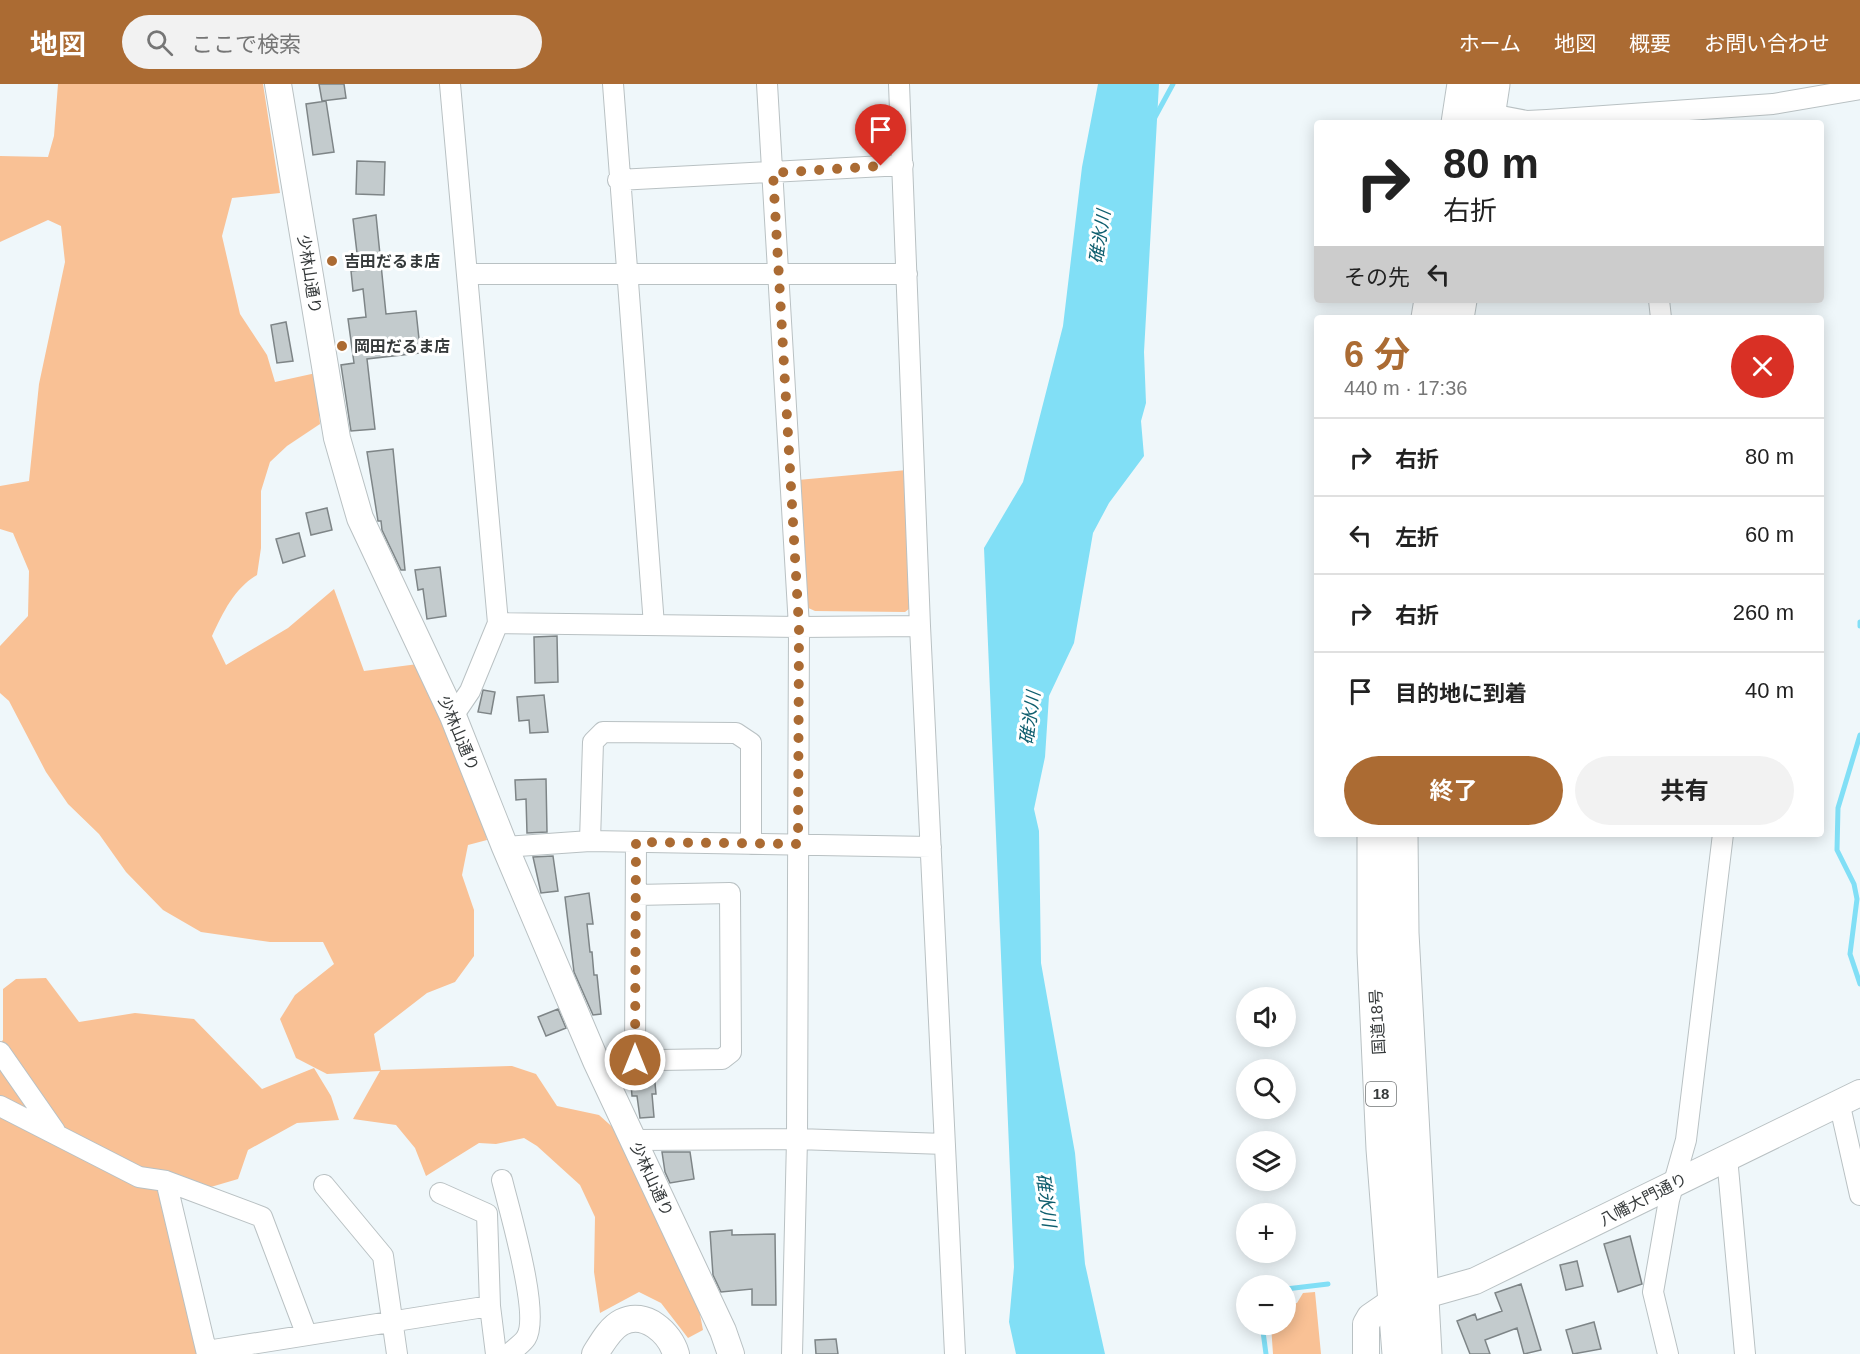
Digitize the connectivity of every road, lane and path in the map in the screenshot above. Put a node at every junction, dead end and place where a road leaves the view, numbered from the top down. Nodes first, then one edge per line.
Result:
1 (278, 84) edge
2 (450, 84) edge
3 (766, 84) edge
4 (899, 84) edge
5 (619, 85) edge
6 (1860, 89) edge
7 (1475, 106) edge
8 (1648, 117) edge
9 (1524, 120) edge
10 (1557, 120) edge
11 (903, 165) junction
12 (773, 173) junction
13 (618, 180) junction
14 (468, 274) junction
15 (625, 274) junction
16 (907, 274) junction
17 (778, 275) junction
18 (498, 623) junction
19 (654, 625) junction
20 (920, 626) junction
21 (799, 627) junction
22 (453, 716) junction
23 (1374, 837) edge
24 (1401, 837) edge
25 (1723, 837) edge
26 (590, 841) junction
27 (636, 842) junction
28 (751, 844) junction
29 (798, 844) junction
30 (505, 847) junction
31 (931, 847) junction
32 (636, 895) junction
33 (0, 1052) edge
34 (635, 1060) junction
35 (596, 1061) junction
36 (1860, 1093) edge
37 (1836, 1103) junction
38 (0, 1106) edge
39 (57, 1134) junction
40 (797, 1139) junction
41 (634, 1140) junction
42 (945, 1144) junction
43 (1727, 1157) junction
44 (502, 1180) dead end
45 (166, 1181) junction
46 (1674, 1182) junction
47 (324, 1185) dead end
48 (440, 1193) dead end
49 (1860, 1195) edge
50 (1408, 1298) junction
51 (490, 1306) junction
52 (391, 1320) junction
53 (306, 1333) junction
54 (207, 1352) edge
55 (397, 1354) edge
56 (496, 1354) edge
57 (509, 1354) edge
58 (595, 1354) edge
59 (676, 1354) edge
60 (731, 1354) edge
61 (792, 1354) edge
62 (955, 1354) edge
63 (1366, 1354) edge
64 (1399, 1354) edge
65 (1425, 1354) edge
66 (1668, 1354) edge
67 (1745, 1354) edge

1 - 22 street, 少林山通り
2 - 14 street
3 - 12 street
4 - 11 street
5 - 13 street
6 - 8 street
7 - 9 street
8 - 10 street
11 - 12 street
11 - 16 street
12 - 13 street
12 - 17 street
13 - 15 street
14 - 15 street
14 - 18 street
15 - 17 street
15 - 19 street
16 - 17 street
16 - 20 street
17 - 21 street
18 - 19 street
18 - 22 street
19 - 21 street
20 - 21 street
20 - 31 street
21 - 29 street
22 - 30 street, 少林山通り
23 - 50 highway, 国道18号 / 18
24 - 50 highway, 国道18号 / 18
25 - 46 street
26 - 27 street
26 - 28 street
26 - 30 street
27 - 28 street
27 - 32 street
28 - 29 street
29 - 31 street
29 - 40 street
30 - 35 street, 少林山通り
31 - 42 street
32 - 34 street
32 - 34 street
33 - 39 street
34 - 35 street
35 - 41 street, 少林山通り
36 - 37 street, 八幡大門通り
37 - 43 street, 八幡大門通り
37 - 49 street
38 - 39 street
39 - 45 street
40 - 41 street
40 - 42 street
40 - 61 street
41 - 60 street, 少林山通り
42 - 62 street
43 - 46 street, 八幡大門通り
43 - 67 street
44 - 57 street
45 - 53 street
45 - 54 street
46 - 50 street, 八幡大門通り
46 - 66 street
47 - 52 street
48 - 51 street
50 - 63 street
50 - 64 highway, 国道18号 / 18
50 - 65 highway, 国道18号 / 18
51 - 52 street
51 - 56 street
52 - 53 street
52 - 55 street
53 - 54 street
58 - 59 street

